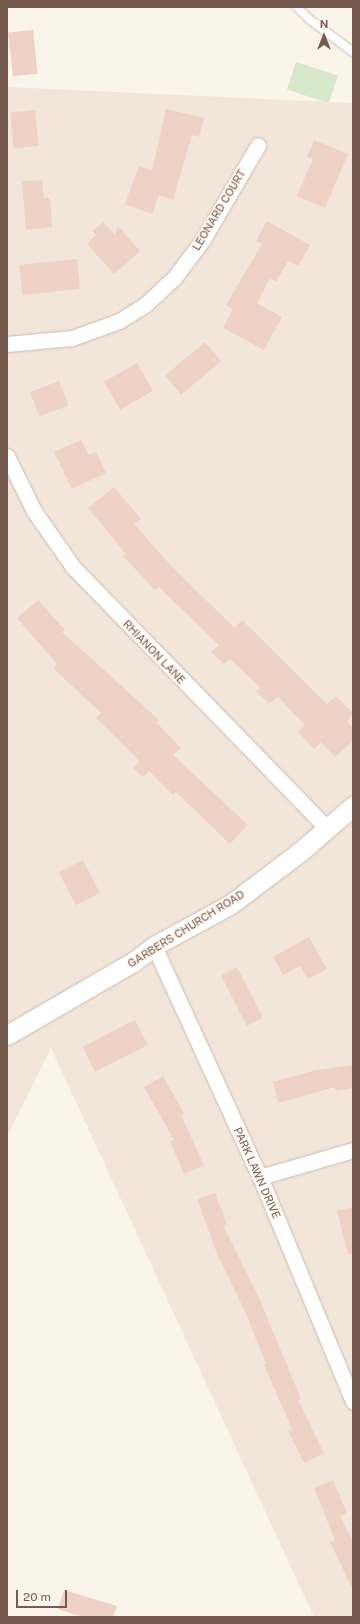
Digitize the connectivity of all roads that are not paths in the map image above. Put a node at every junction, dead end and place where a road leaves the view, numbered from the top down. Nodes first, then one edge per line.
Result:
1 (297, 7) edge
2 (353, 52) edge
3 (258, 145) dead end
4 (7, 344) edge
5 (7, 456) edge
6 (353, 806) edge
7 (328, 829) junction
8 (154, 946) junction
9 (7, 1035) edge
10 (353, 1150) edge
11 (260, 1177) junction
12 (353, 1402) edge

1 - 2 lane
3 - 4 street, LEONARD COURT
5 - 7 street, RHIANON LANE
6 - 7 street, GARBERS CHURCH ROAD
7 - 8 street, GARBERS CHURCH ROAD
8 - 9 street, GARBERS CHURCH ROAD
8 - 11 street, PARK LAWN DRIVE
10 - 11 street
11 - 12 street, PARK LAWN DRIVE

